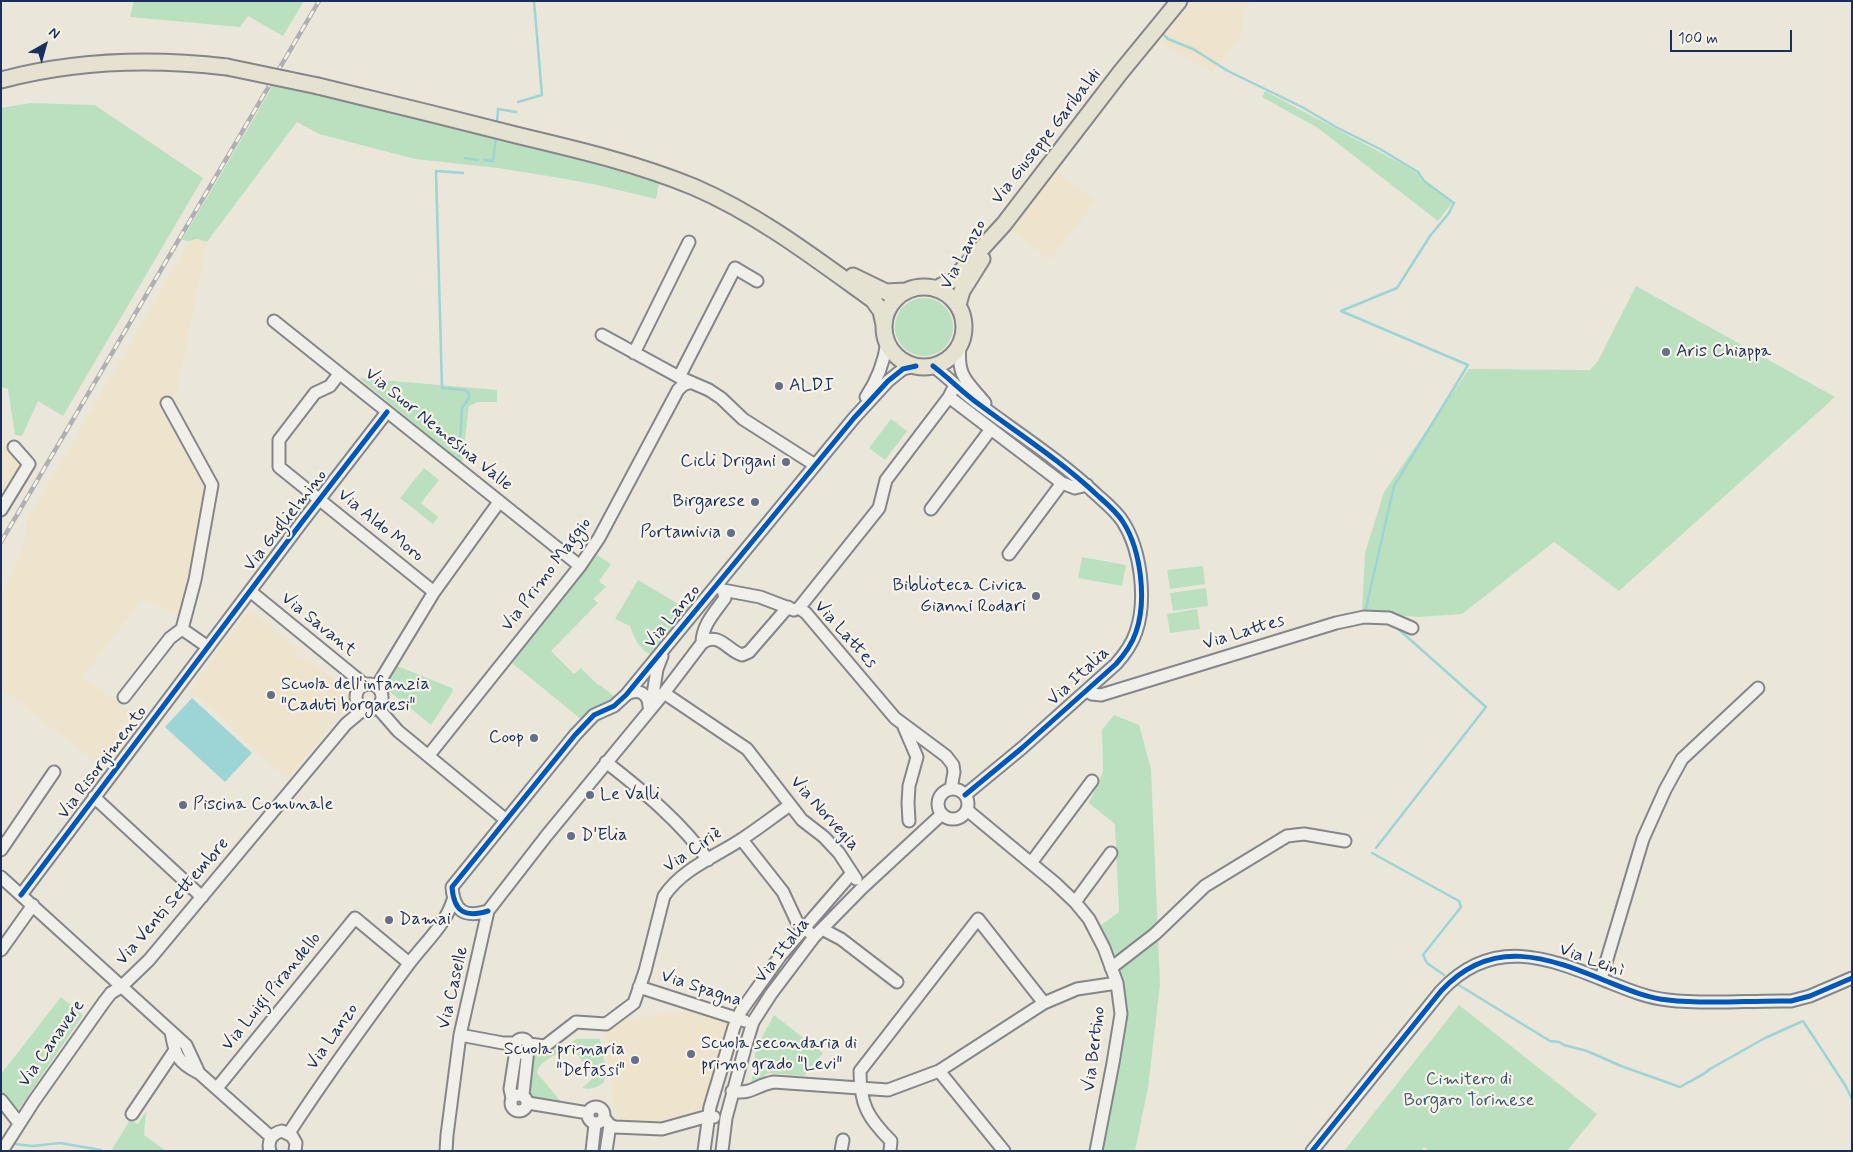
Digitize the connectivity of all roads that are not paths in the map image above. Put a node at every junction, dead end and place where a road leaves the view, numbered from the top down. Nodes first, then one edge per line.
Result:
1 (1179, 1) edge
2 (1, 80) edge
3 (1004, 224) junction
4 (690, 242) dead end
5 (804, 250) junction
6 (757, 281) dead end
7 (936, 289) junction
8 (906, 291) junction
9 (958, 305) junction
10 (274, 321) dead end
11 (884, 325) junction
12 (602, 335) dead end
13 (887, 342) junction
14 (960, 345) junction
15 (634, 353) junction
16 (916, 366) junction
17 (933, 366) junction
18 (339, 374) junction
19 (679, 376) junction
20 (691, 382) junction
21 (955, 385) junction
22 (949, 396) junction
23 (168, 403) dead end
24 (387, 412) junction
25 (995, 416) junction
26 (854, 418) junction
27 (991, 429) junction
28 (14, 447) dead end
29 (815, 465) junction
30 (1062, 483) junction
31 (1087, 485) junction
32 (320, 499) junction
33 (499, 502) junction
34 (930, 509) dead end
35 (1, 510) edge
36 (1009, 554) dead end
37 (580, 566) junction
38 (720, 588) junction
39 (250, 591) junction
40 (434, 592) junction
41 (794, 608) junction
42 (1412, 628) dead end
43 (182, 629) junction
44 (702, 643) junction
45 (208, 647) junction
46 (664, 650) junction
47 (365, 685) junction
48 (377, 686) junction
49 (1758, 688) dead end
50 (1086, 690) junction
51 (664, 693) junction
52 (627, 694) junction
53 (124, 697) dead end
54 (361, 706) junction
55 (377, 707) junction
56 (648, 712) junction
57 (903, 726) junction
58 (429, 755) junction
59 (606, 762) junction
60 (54, 772) dead end
61 (1092, 781) dead end
62 (951, 789) junction
63 (965, 795) junction
64 (94, 797) junction
65 (790, 805) junction
66 (967, 810) junction
67 (942, 814) junction
68 (506, 820) junction
69 (909, 821) dead end
70 (742, 840) junction
71 (1344, 841) dead end
72 (1, 850) edge
73 (1111, 853) dead end
74 (708, 860) junction
75 (1031, 863) junction
76 (852, 873) junction
77 (1, 877) edge
78 (862, 888) junction
79 (21, 895) junction
80 (202, 897) junction
81 (453, 900) junction
82 (1075, 902) junction
83 (33, 905) junction
84 (488, 911) junction
85 (465, 913) junction
86 (444, 920) junction
87 (804, 928) junction
88 (818, 933) junction
89 (1, 950) edge
90 (409, 963) junction
91 (1111, 968) junction
92 (1852, 978) edge
93 (1601, 979) junction
94 (897, 982) dead end
95 (1117, 983) junction
96 (121, 987) junction
97 (640, 987) junction
98 (1044, 1003) junction
99 (738, 1018) junction
100 (753, 1024) junction
101 (171, 1032) junction
102 (460, 1035) junction
103 (515, 1047) junction
104 (529, 1047) junction
105 (175, 1050) junction
106 (939, 1071) junction
107 (199, 1073) junction
108 (860, 1087) junction
109 (217, 1088) junction
110 (732, 1091) junction
111 (521, 1099) junction
112 (1, 1100) edge
113 (132, 1114) dead end
114 (708, 1117) junction
115 (726, 1118) junction
116 (604, 1122) junction
117 (19, 1123) junction
118 (289, 1133) junction
119 (271, 1137) junction
120 (2, 1151) edge
121 (270, 1151) edge
122 (295, 1151) edge
123 (446, 1151) edge
124 (592, 1151) edge
125 (606, 1151) edge
126 (704, 1151) edge
127 (722, 1151) edge
128 (890, 1151) edge
129 (1004, 1151) edge
130 (1096, 1151) edge
131 (1312, 1151) edge

1 - 3 main road, Via Giuseppe Garibaldi
2 - 5 main road, bridge
3 - 7 main road, Via Lanzo
3 - 9 main road, Via Lanzo
4 - 15 street
5 - 8 main road
5 - 11 main road
6 - 19 street
7 - 8 main road
7 - 9 main road
8 - 11 main road
9 - 14 main road
10 - 18 street, Via Suor Nemesina Valle
11 - 13 main road
12 - 15 street
13 - 16 main road
13 - 26 street, Via Lanzo
14 - 17 main road
14 - 25 street, Via Italia
15 - 19 street
16 - 17 main road
16 - 26 street, Via Lanzo
17 - 21 street, Via Italia
18 - 24 street, Via Suor Nemesina Valle
18 - 32 street, Via Aldo Moro
19 - 20 street
20 - 29 street
20 - 37 street, Via Primo Maggio
21 - 22 street
21 - 25 street, Via Italia
22 - 27 street
22 - 41 street
23 - 43 street
24 - 32 street, Via Guglielmino
24 - 33 street, Via Suor Nemesina Valle
25 - 31 street, Via Italia
26 - 29 street, Via Lanzo
27 - 30 street
27 - 34 street
28 - 35 street
29 - 38 street, Via Lanzo
30 - 31 street
30 - 36 street
31 - 50 street, Via Italia
32 - 39 street, Via Guglielmino
32 - 40 street, Via Aldo Moro
33 - 37 street, Via Suor Nemesina Valle
33 - 40 street
37 - 58 street, Via Primo Maggio
38 - 41 street, Via Lattes
38 - 44 street
38 - 46 street, Via Lanzo
39 - 45 street, Via Guglielmino
39 - 47 street, Via Savant
40 - 48 street
41 - 44 street
41 - 57 street, Via Lattes
42 - 50 street, Via Lattes
43 - 45 street
43 - 53 street, Via Risorgimento
44 - 51 street
45 - 64 street, Via Risorgimento
46 - 52 street, Via Lanzo
46 - 56 street
47 - 48 street
47 - 54 street
48 - 55 street
49 - 93 street, Via Leinì
50 - 63 street, Via Italia
51 - 56 street
51 - 65 street, Via Norvegia
52 - 56 street
52 - 68 street, Via Lanzo
54 - 55 street
54 - 80 street, Via Venti Settembre
55 - 58 street
56 - 59 street
57 - 62 street, Via Lattes
57 - 69 street, Via Lattes
58 - 68 street
59 - 74 street
59 - 84 street, Via Caselle
60 - 72 street
61 - 75 street
62 - 63 street
62 - 67 street
63 - 66 street
64 - 79 street, Via Risorgimento
64 - 80 street
65 - 70 street, Via Ciriè
65 - 76 street, Via Norvegia
66 - 67 street
66 - 75 street, Via Bertino
67 - 78 street, Via Italia
68 - 81 street, Via Lanzo
70 - 74 street, Via Ciriè
70 - 87 street
71 - 91 street
73 - 82 street
74 - 97 street, Via Ciriè
75 - 82 street, Via Bertino
76 - 78 street, Via Norvegia
76 - 87 street, Via Italia
77 - 79 street
78 - 88 street, Via Italia
79 - 83 street
80 - 96 street, Via Venti Settembre
81 - 85 street
81 - 86 street, Via Lanzo
82 - 91 street, Via Bertino
83 - 89 street
83 - 96 street
84 - 85 street
84 - 102 street, Via Caselle
85 - 86 street
86 - 90 street, Via Lanzo
87 - 88 street
87 - 99 street, Via Italia
88 - 94 street
88 - 100 street, Via Italia
90 - 109 street, Via Luigi Pirandello
90 - 118 street, Via Lanzo
91 - 95 street, Via Bertino
92 - 93 street, Via Leinì
93 - 131 street, Via Leinì
95 - 98 street
95 - 130 street, Via Bertino
96 - 101 street
96 - 117 street, Via Canavere
97 - 99 street, Via Spagna
97 - 104 street, Via Ciriè
98 - 106 street
98 - 108 street
99 - 100 street, Via Spagna
99 - 114 street, Via Italia
100 - 110 street, Via Italia
101 - 105 street
101 - 107 street
102 - 103 street
102 - 123 street, Via Caselle
103 - 104 street
103 - 111 street
104 - 111 street
105 - 107 street
105 - 113 street
106 - 108 street
106 - 129 street
107 - 109 street
108 - 110 street
108 - 128 street
109 - 119 street
110 - 115 street, Via Italia
111 - 116 street
112 - 117 street
114 - 115 street
114 - 116 street
114 - 126 street, Via Italia
115 - 127 street, Via Italia
116 - 124 street
116 - 125 street
117 - 120 street, Via Canavere
118 - 119 street
118 - 122 street
119 - 121 street

